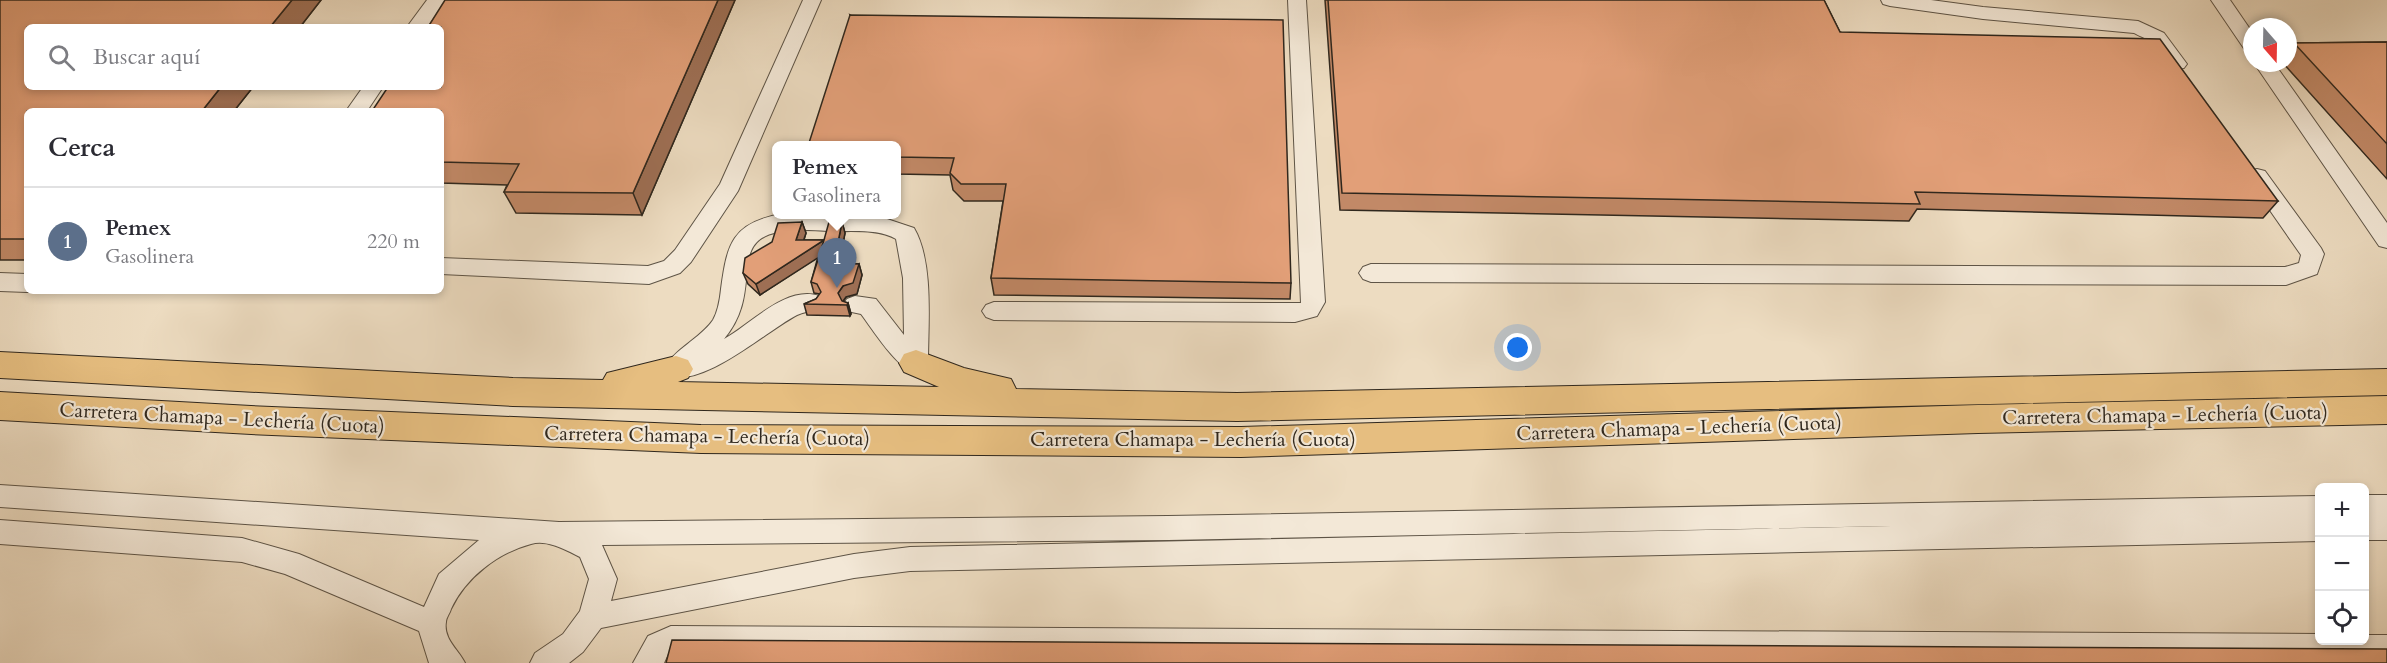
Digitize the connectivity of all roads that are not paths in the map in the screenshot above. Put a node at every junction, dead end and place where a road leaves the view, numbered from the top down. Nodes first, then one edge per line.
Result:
1 (436, 0) edge
2 (812, 0) edge
3 (1297, 0) edge
4 (1890, 0) edge
5 (2220, 0) edge
6 (1979, 7) edge
7 (419, 24) edge
8 (2243, 33) edge
9 (2270, 72) edge
10 (2191, 84) edge
11 (371, 90) edge
12 (358, 108) edge
13 (2246, 160) edge
14 (2387, 240) edge
15 (444, 266) edge
16 (1371, 273) dead end
17 (0, 282) edge
18 (24, 283) edge
19 (811, 302) edge
20 (855, 305) dead end
21 (994, 311) dead end
22 (916, 363) junction
23 (0, 365) edge
24 (676, 369) junction
25 (2387, 382) edge
26 (513, 392) junction
27 (0, 406) edge
28 (1237, 407) junction
29 (2387, 410) edge
30 (0, 496) edge
31 (2369, 506) edge
32 (2387, 506) edge
33 (2315, 507) edge
34 (2369, 528) edge
35 (2387, 528) edge
36 (2315, 529) edge
37 (0, 532) edge
38 (531, 533) junction
39 (559, 534) junction
40 (593, 617) junction
41 (431, 623) junction
42 (2387, 648) edge
43 (450, 663) edge
44 (545, 663) edge
45 (648, 663) edge

1 - 7 street
2 - 15 street
3 - 21 street
4 - 6 street
5 - 8 street
6 - 10 street
9 - 14 street
11 - 12 street
13 - 16 street
17 - 18 street
19 - 24 street
20 - 22 street
22 - 24 street
22 - 28 highway
23 - 26 highway, Carretera Chamapa - Lechería (Cuota)
24 - 26 highway
25 - 28 highway, Carretera Chamapa - Lechería (Cuota)
26 - 28 highway, Carretera Chamapa - Lechería (Cuota)
27 - 29 highway, Carretera Chamapa - Lechería (Cuota)
30 - 38 street
31 - 32 street
33 - 39 street
34 - 35 street
36 - 40 street
37 - 41 street
38 - 39 street
38 - 41 street
39 - 40 street
40 - 44 street
41 - 43 street
42 - 45 street

